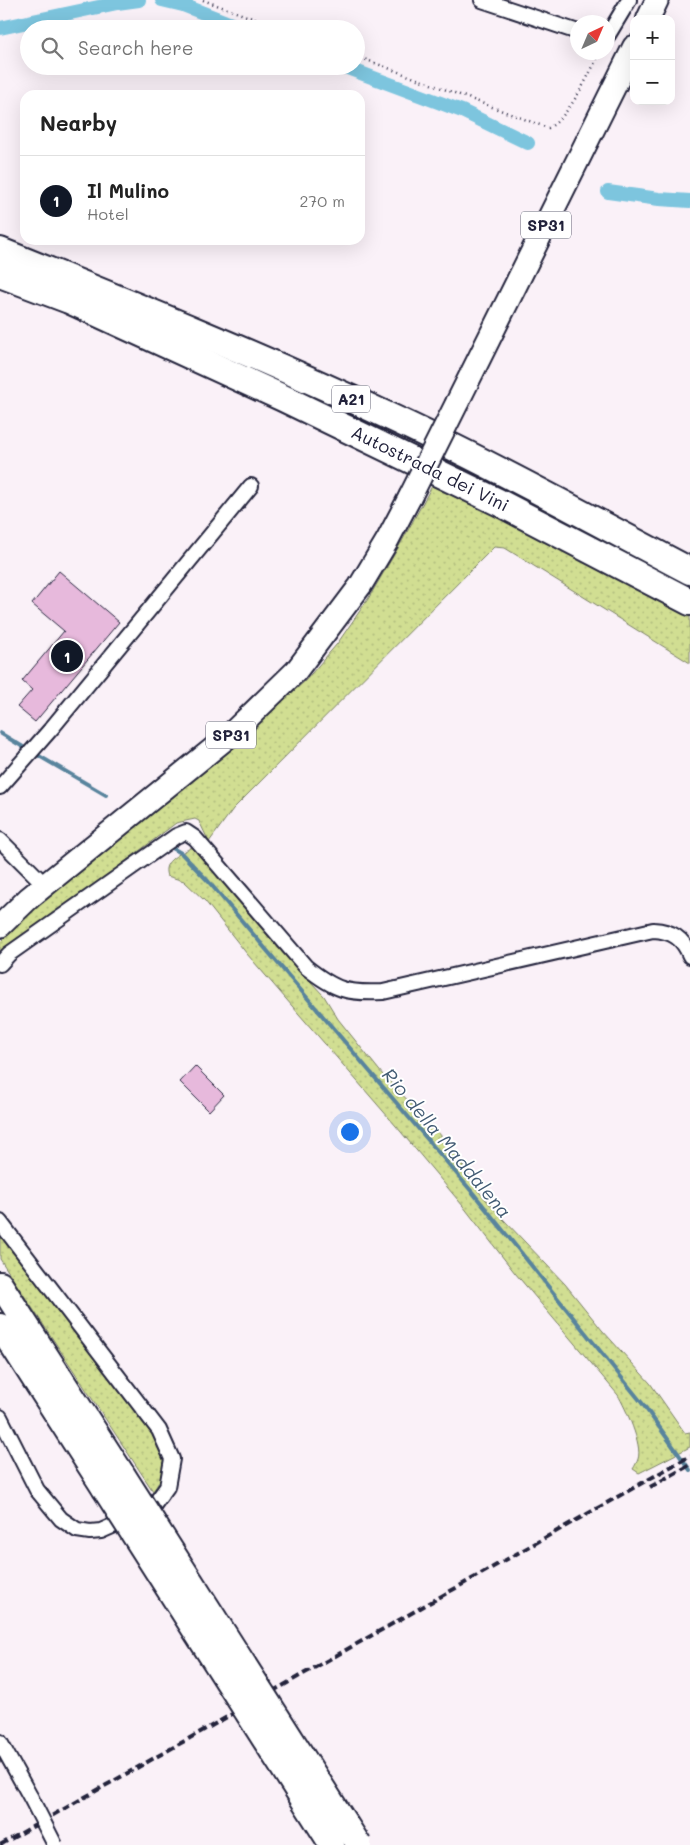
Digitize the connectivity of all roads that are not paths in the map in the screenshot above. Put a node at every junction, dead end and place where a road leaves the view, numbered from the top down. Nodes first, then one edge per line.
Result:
1 (482, 0) edge
2 (629, 0) edge
3 (657, 0) edge
4 (650, 15) edge
5 (615, 23) edge
6 (570, 29) edge
7 (630, 55) edge
8 (0, 251) edge
9 (0, 274) edge
10 (0, 288) edge
11 (69, 300) junction
12 (251, 486) dead end
13 (690, 571) edge
14 (690, 602) edge
15 (0, 787) edge
16 (0, 840) edge
17 (45, 885) junction
18 (0, 926) edge
19 (690, 956) edge
20 (0, 964) edge
21 (0, 1222) edge
22 (0, 1284) edge
23 (0, 1326) edge
24 (0, 1417) edge
25 (0, 1742) edge
26 (56, 1845) edge
27 (332, 1845) edge
28 (360, 1845) edge

1 - 6 street
2 - 5 street
3 - 4 main road
7 - 17 main road, SP31, bridge
8 - 13 highway, Autostrada dei Vini / A21
9 - 11 highway, Autostrada dei Vini / A21
10 - 11 highway
11 - 14 highway, Autostrada dei Vini / A21
12 - 15 street
16 - 17 street
17 - 18 main road, SP31
19 - 20 street
21 - 24 street
22 - 28 highway, bridge
23 - 27 highway, bridge
25 - 26 street, bridge

